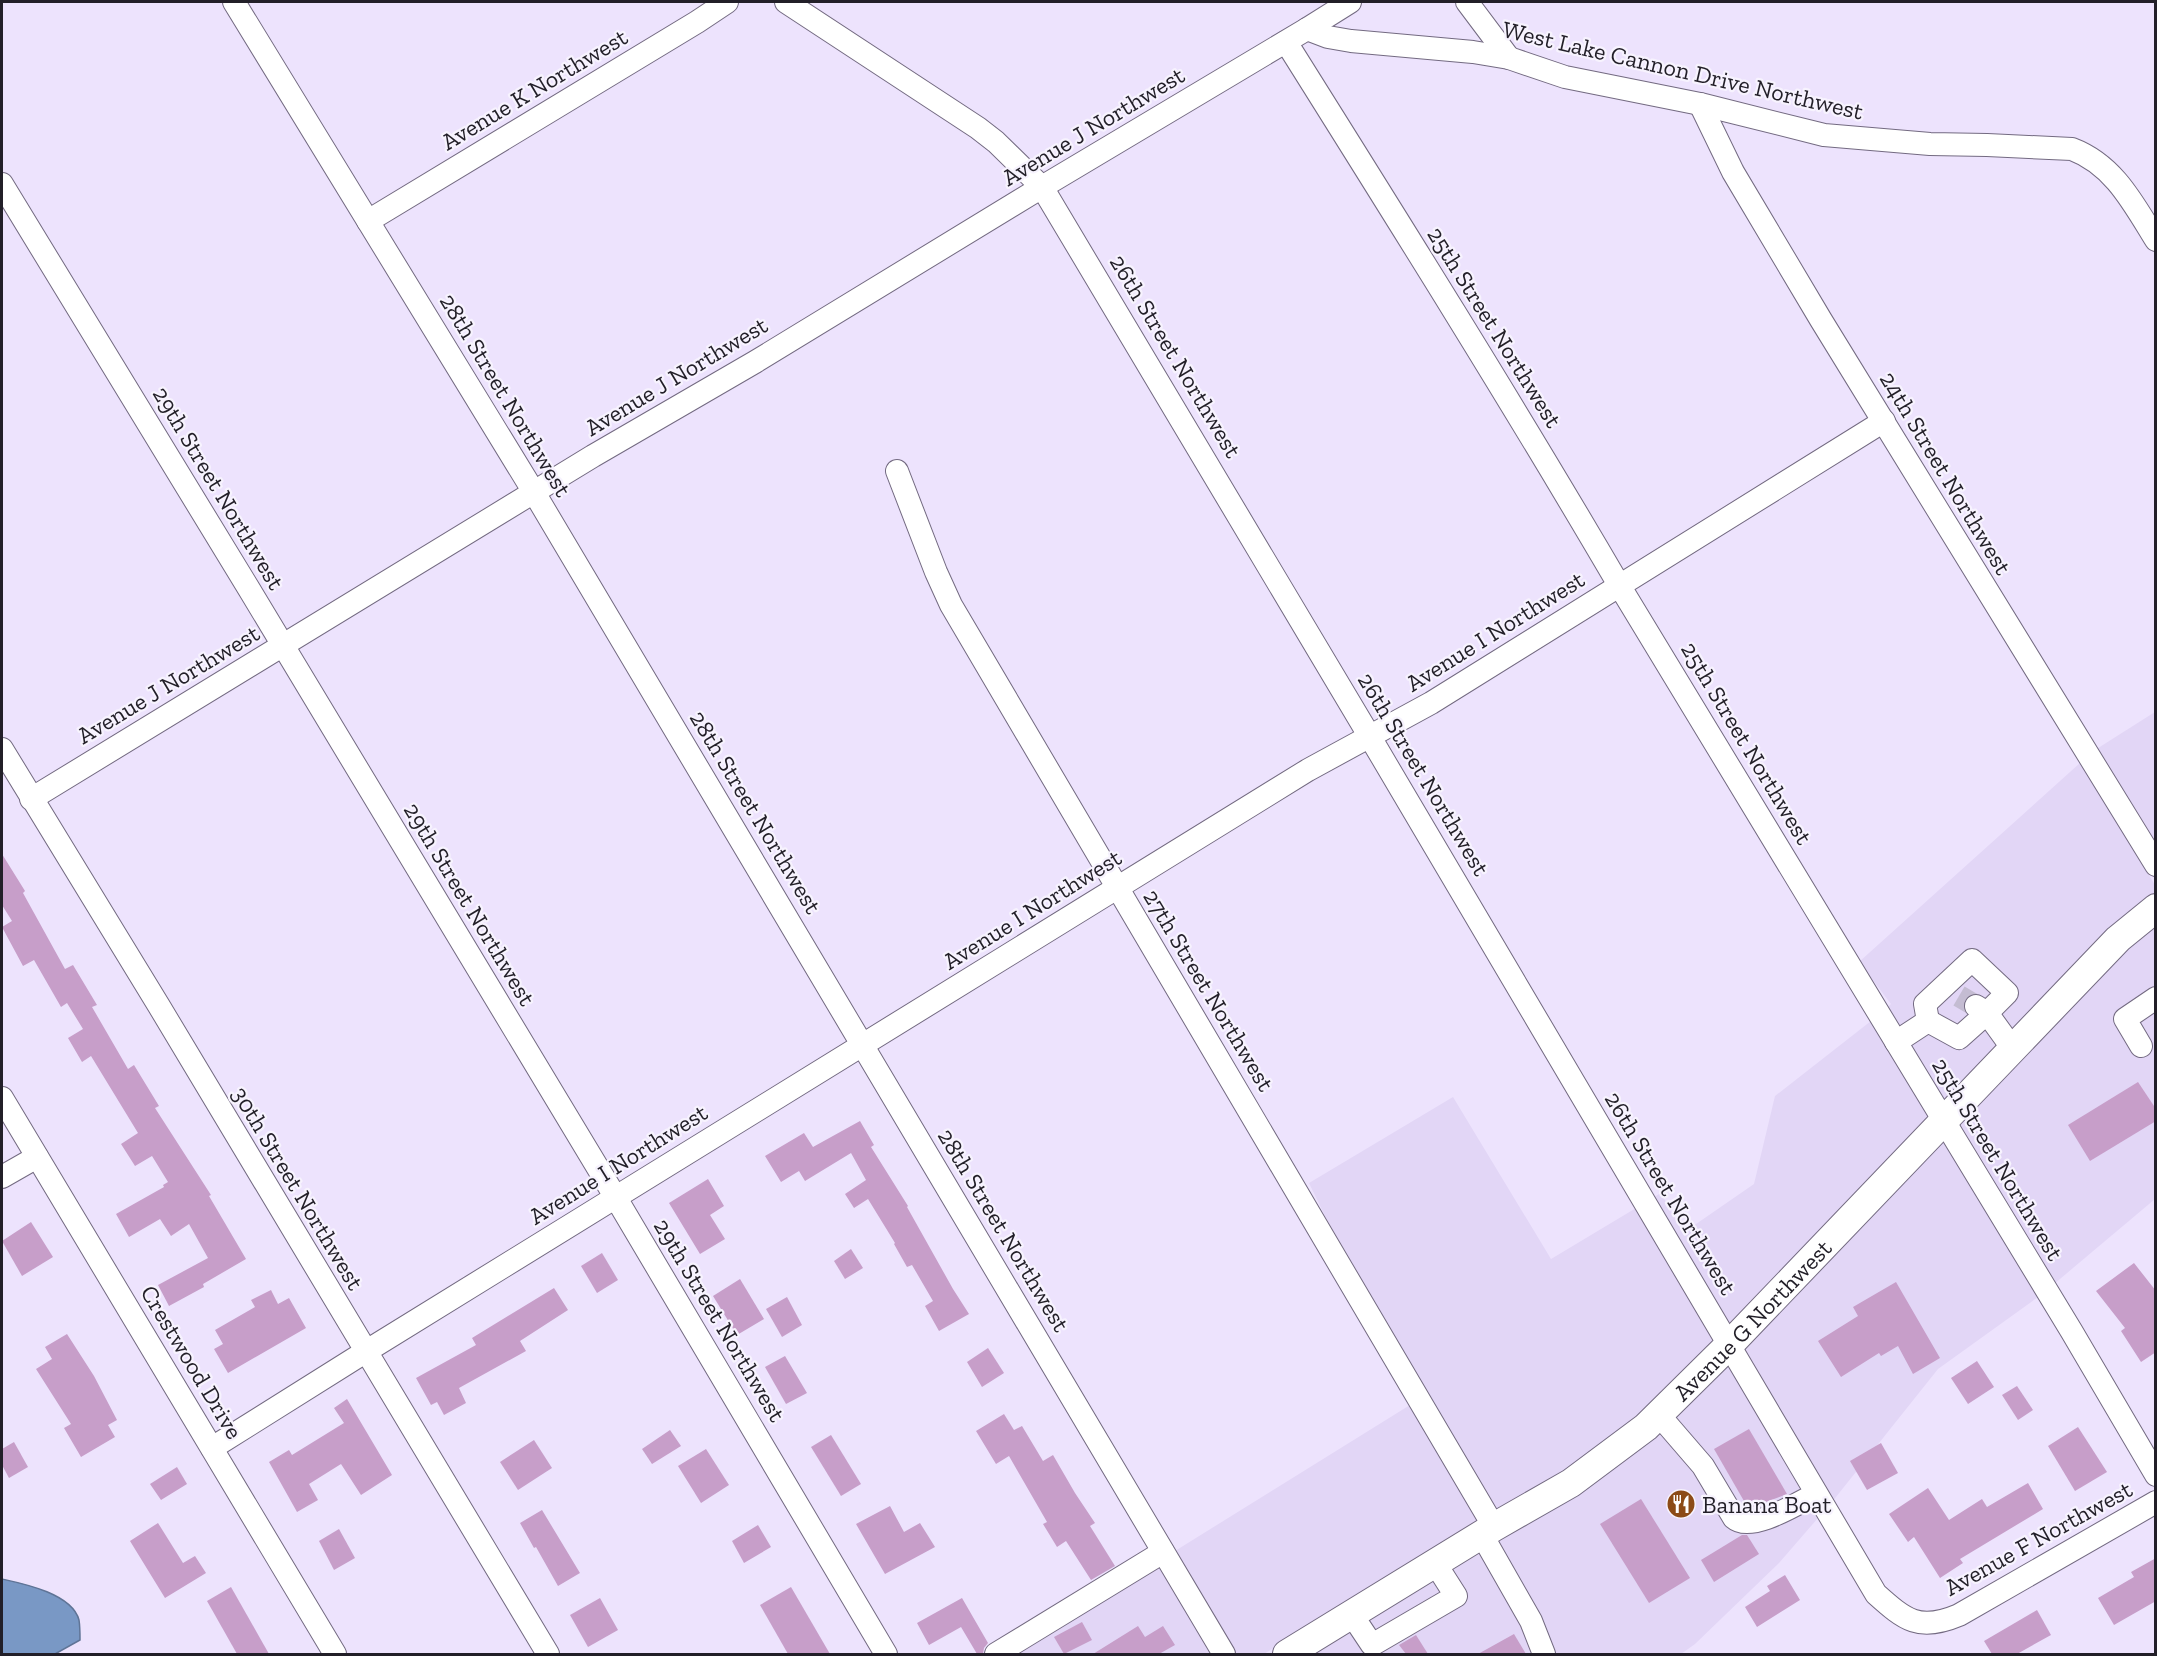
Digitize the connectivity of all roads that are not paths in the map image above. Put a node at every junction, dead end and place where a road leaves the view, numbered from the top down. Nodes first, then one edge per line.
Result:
1 (234, 2) edge
2 (727, 2) edge
3 (786, 2) edge
4 (1350, 2) edge
5 (1467, 2) edge
6 (1307, 29) junction
7 (1286, 42) junction
8 (1509, 58) junction
9 (1700, 104) junction
10 (2, 184) edge
11 (1042, 187) junction
12 (368, 221) junction
13 (2156, 240) edge
14 (1884, 421) junction
15 (897, 471) dead end
16 (534, 494) junction
17 (1619, 585) junction
18 (283, 646) junction
19 (1370, 737) junction
20 (2, 749) edge
21 (31, 799) junction
22 (2156, 866) edge
23 (1117, 889) junction
24 (2156, 908) edge
25 (2156, 998) edge
26 (1966, 1000) junction
27 (1928, 1021) junction
28 (1896, 1042) junction
29 (864, 1045) junction
30 (2141, 1046) dead end
31 (2013, 1049) junction
32 (2, 1098) edge
33 (1943, 1122) junction
34 (37, 1157) junction
35 (2, 1177) edge
36 (616, 1198) junction
37 (1730, 1344) junction
38 (365, 1352) junction
39 (1659, 1415) junction
40 (212, 1448) junction
41 (2156, 1475) edge
42 (1816, 1494) junction
43 (2156, 1502) edge
44 (1488, 1531) junction
45 (1163, 1552) junction
46 (1435, 1563) junction
47 (1352, 1615) junction
48 (1947, 1620) joint
49 (1296, 1652) edge
50 (335, 1654) edge
51 (548, 1654) edge
52 (886, 1654) edge
53 (996, 1654) edge
54 (1224, 1654) edge
55 (1544, 1654) edge

1 - 12 street, 28th Street Northwest
2 - 12 street, Avenue K Northwest
3 - 11 street, 26th Street Northwest
4 - 6 street, Avenue J Northwest
5 - 8 street
6 - 7 street, Avenue J Northwest
6 - 8 street, West Lake Cannon Drive Northwest
7 - 11 street, Avenue J Northwest
7 - 17 street, 25th Street Northwest
8 - 9 street, West Lake Cannon Drive Northwest
9 - 13 street, West Lake Cannon Drive Northwest
9 - 14 street, 24th Street Northwest
10 - 18 street, 29th Street Northwest
11 - 16 street, Avenue J Northwest
11 - 19 street, 26th Street Northwest
12 - 16 street, 28th Street Northwest
14 - 17 street, Avenue I Northwest
14 - 22 street, 24th Street Northwest
15 - 23 street, 27th Street Northwest
16 - 18 street, Avenue J Northwest
16 - 29 street, 28th Street Northwest
17 - 19 street, Avenue I Northwest
17 - 28 street, 25th Street Northwest
18 - 21 street, Avenue J Northwest
18 - 36 street, 29th Street Northwest
19 - 23 street, Avenue I Northwest
19 - 37 street, 26th Street Northwest
20 - 21 street, 30th Street Northwest
21 - 38 street, 30th Street Northwest
23 - 29 street, Avenue I Northwest
23 - 44 street, 27th Street Northwest
24 - 31 main road, Avenue G Northwest
25 - 30 street
26 - 27 street
26 - 27 street
26 - 31 street
27 - 28 street
28 - 33 street, 25th Street Northwest
29 - 36 street, Avenue I Northwest
29 - 45 street, 28th Street Northwest
31 - 33 main road, Avenue G Northwest
32 - 34 street, Crestwood Drive
33 - 37 main road, Avenue G Northwest
33 - 41 street, 25th Street Northwest
34 - 35 street
34 - 40 street, Crestwood Drive
36 - 38 street, Avenue I Northwest
36 - 52 street, 29th Street Northwest
37 - 39 main road, Avenue G Northwest
37 - 42 street, 26th Street Northwest
38 - 40 street, Avenue I Northwest
38 - 51 street, 30th Street Northwest
39 - 42 street
39 - 44 main road, Avenue G Northwest
40 - 50 street, Crestwood Drive
42 - 48 street, 26th Street Northwest
43 - 48 street, Avenue F Northwest
44 - 46 main road, Avenue G Northwest
44 - 55 street, 27th Street Northwest
45 - 53 street
45 - 54 street, 28th Street Northwest
46 - 47 main road, Avenue G Northwest
46 - 47 street
47 - 49 main road, Avenue G Northwest

